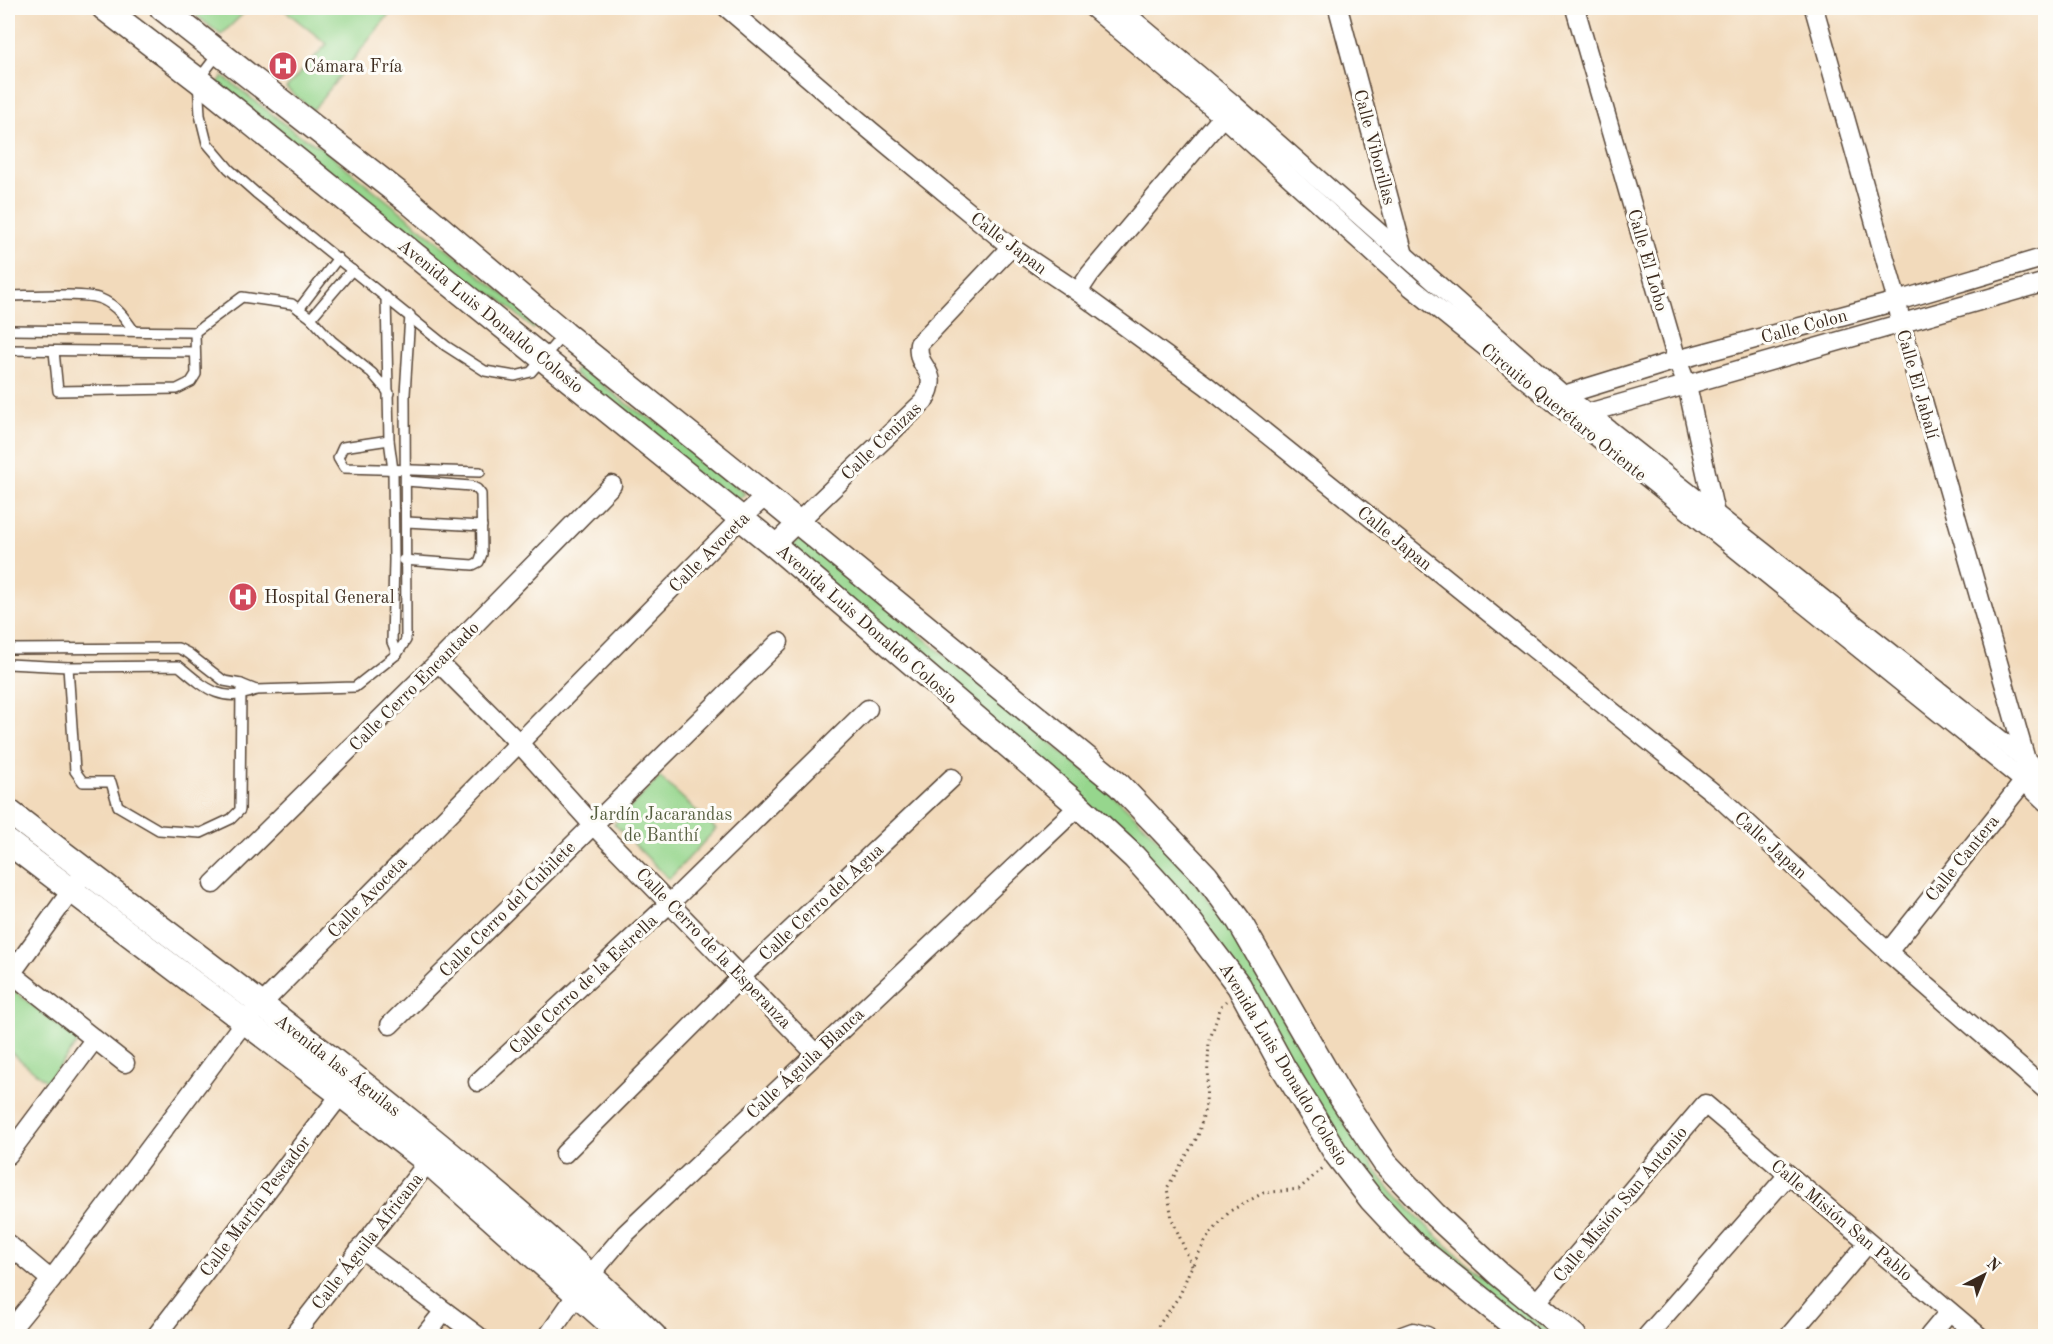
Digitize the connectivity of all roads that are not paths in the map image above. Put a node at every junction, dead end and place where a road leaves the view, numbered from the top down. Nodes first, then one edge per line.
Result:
1 (104, 8) edge
2 (162, 8) edge
3 (727, 8) edge
4 (1093, 8) edge
5 (1119, 8) edge
6 (1338, 8) edge
7 (1575, 8) edge
8 (1814, 8) edge
9 (219, 53) junction
10 (198, 80) junction
11 (1227, 110) junction
12 (1011, 247) junction
13 (1403, 255) junction
14 (2046, 257) edge
15 (338, 258) junction
16 (352, 270) junction
17 (2046, 282) edge
18 (1411, 287) junction
19 (1078, 292) junction
20 (8, 296) edge
21 (386, 297) junction
22 (1897, 301) junction
23 (299, 309) junction
24 (410, 315) junction
25 (311, 318) junction
26 (1901, 324) junction
27 (8, 330) edge
28 (21, 330) junction
29 (98, 331) junction
30 (134, 331) junction
31 (195, 332) junction
32 (565, 334) junction
33 (8, 350) edge
34 (19, 350) junction
35 (54, 351) junction
36 (98, 351) junction
37 (195, 352) junction
38 (543, 358) junction
39 (1677, 360) junction
40 (1687, 386) junction
41 (389, 393) junction
42 (1556, 397) junction
43 (1581, 417) junction
44 (389, 440) junction
45 (393, 470) junction
46 (405, 470) junction
47 (480, 472) dead end
48 (406, 481) junction
49 (612, 485) dead end
50 (766, 496) junction
51 (1715, 514) junction
52 (740, 519) junction
53 (797, 521) junction
54 (406, 522) junction
55 (482, 526) junction
56 (774, 545) junction
57 (394, 560) junction
58 (407, 560) junction
59 (779, 642) dead end
60 (8, 650) edge
61 (397, 654) junction
62 (438, 662) junction
63 (8, 664) edge
64 (68, 667) junction
65 (241, 684) junction
66 (256, 690) junction
67 (241, 696) junction
68 (868, 709) dead end
69 (518, 742) junction
70 (2026, 760) junction
71 (952, 778) dead end
72 (2046, 778) edge
73 (2024, 781) junction
74 (2046, 802) edge
75 (1079, 806) junction
76 (8, 811) edge
77 (592, 824) junction
78 (8, 842) edge
79 (86, 872) junction
80 (213, 884) dead end
81 (71, 892) junction
82 (670, 903) junction
83 (1888, 952) junction
84 (9, 976) edge
85 (742, 976) junction
86 (252, 1013) junction
87 (390, 1025) dead end
88 (94, 1040) junction
89 (815, 1053) junction
90 (125, 1063) dead end
91 (478, 1082) dead end
92 (348, 1085) junction
93 (2046, 1090) edge
94 (1705, 1104) joint
95 (434, 1154) junction
96 (8, 1155) edge
97 (564, 1155) dead end
98 (1788, 1175) junction
99 (1868, 1243) junction
100 (8, 1244) edge
101 (360, 1248) junction
102 (51, 1280) junction
103 (585, 1284) junction
104 (1534, 1304) junction
105 (444, 1311) junction
106 (1949, 1312) junction
107 (8, 1333) edge
108 (156, 1336) edge
109 (293, 1336) edge
110 (424, 1336) edge
111 (478, 1336) edge
112 (548, 1336) edge
113 (624, 1336) edge
114 (654, 1336) edge
115 (1402, 1336) edge
116 (1426, 1336) edge
117 (1527, 1336) edge
118 (1574, 1336) edge
119 (1647, 1336) edge
120 (1789, 1336) edge
121 (1929, 1336) edge
122 (1978, 1336) edge

1 - 10 street, Avenida Luis Donaldo Colosio
2 - 9 street, Avenida Luis Donaldo Colosio
3 - 12 street, Calle Japan
4 - 11 street, Circuito Querétaro Oriente
5 - 11 street, Circuito Querétaro Oriente
6 - 13 street, Calle Viborillas
7 - 39 street, Calle El Lobo
8 - 22 street, Calle El Jabalí
9 - 10 lane
9 - 32 street, Avenida Luis Donaldo Colosio
10 - 15 lane
10 - 38 street, Avenida Luis Donaldo Colosio
11 - 13 street, Circuito Querétaro Oriente
11 - 18 street, Circuito Querétaro Oriente
11 - 19 street
12 - 19 street, Calle Japan
12 - 53 street, Calle Cenizas
13 - 18 street, Calle Viborillas
13 - 42 street, Circuito Querétaro Oriente
14 - 22 street, Calle Colon
15 - 16 lane
15 - 23 lane
16 - 21 lane
16 - 25 lane
17 - 26 street, Calle Colon
18 - 42 street, Circuito Querétaro Oriente
19 - 83 street, Calle Japan
20 - 30 lane
21 - 24 lane
21 - 41 lane
22 - 26 street, Calle El Jabalí
22 - 39 street, Calle Colon
23 - 25 lane
23 - 31 lane
24 - 38 lane
24 - 46 lane
25 - 41 lane
26 - 40 street, Calle Colon
26 - 70 street, Calle El Jabalí
27 - 28 lane
28 - 29 lane
28 - 34 lane
29 - 30 lane
29 - 36 lane
30 - 31 lane
31 - 37 lane
32 - 38 lane
32 - 50 street, Avenida Luis Donaldo Colosio
33 - 34 lane
34 - 35 lane
35 - 36 lane
35 - 37 lane
36 - 37 lane
38 - 52 street, Avenida Luis Donaldo Colosio
39 - 40 street, Calle El Lobo
39 - 42 street, Calle Colon
40 - 43 street, Calle Colon
40 - 51 street, Calle El Lobo
41 - 44 lane
42 - 43 street, Circuito Querétaro Oriente
43 - 51 street, Circuito Querétaro Oriente
43 - 73 street, Circuito Querétaro Oriente
44 - 45 lane
44 - 45 lane
45 - 46 lane
45 - 57 lane
46 - 47 lane
46 - 48 lane
48 - 54 lane
48 - 55 lane
49 - 62 street, Calle Cerro Encantado
50 - 52 street, Calle Avoceta
50 - 53 street, Avenida Luis Donaldo Colosio
51 - 70 street, Circuito Querétaro Oriente
52 - 56 street, Avenida Luis Donaldo Colosio
52 - 69 street, Calle Avoceta
53 - 56 street, Calle Cenizas
53 - 104 street, Avenida Luis Donaldo Colosio
54 - 55 lane
54 - 58 lane
55 - 58 lane
56 - 75 street, Avenida Luis Donaldo Colosio
57 - 58 lane
57 - 61 lane
58 - 61 lane
59 - 77 street, Calle Cerro del Cubilete
60 - 65 lane
61 - 66 lane
62 - 69 street, Calle Cerro de la Esperanza
62 - 80 street, Calle Cerro Encantado
63 - 64 lane
64 - 67 lane
64 - 67 lane
65 - 66 lane
65 - 67 lane
66 - 67 lane
68 - 82 street, Calle Cerro de la Estrella
69 - 77 street, Calle Cerro de la Esperanza
69 - 86 street, Calle Avoceta
70 - 72 street, Circuito Querétaro Oriente
70 - 73 street
71 - 85 street, Calle Cerro del Agua
73 - 74 street, Circuito Querétaro Oriente
73 - 83 street, Calle Cantera
75 - 89 street, Calle Águila Blanca
75 - 117 street, Avenida Luis Donaldo Colosio
76 - 79 street, Avenida las Águilas
77 - 82 street, Calle Cerro de la Esperanza
77 - 87 street, Calle Cerro del Cubilete
78 - 81 street, Avenida las Águilas
79 - 81 street
79 - 86 street, Avenida las Águilas
81 - 84 street
81 - 86 street, Avenida las Águilas
82 - 85 street, Calle Cerro de la Esperanza
82 - 91 street, Calle Cerro de la Estrella
83 - 93 street, Calle Japan
84 - 88 street
85 - 89 street, Calle Cerro de la Esperanza
85 - 97 street, Calle Cerro del Agua
86 - 92 street, Avenida las Águilas
86 - 102 street, Calle Avoceta
88 - 90 street
88 - 96 street
89 - 103 street, Calle Águila Blanca
92 - 95 street, Avenida las Águilas
92 - 108 street, Calle Martín Pescador
94 - 98 street, Calle Misión San Pablo
94 - 104 street, Calle Misión San Antonio
95 - 101 street, Calle Águila Africana
95 - 103 street, Avenida las Águilas
98 - 99 street, Calle Misión San Pablo
98 - 119 street
99 - 106 street, Calle Misión San Pablo
99 - 120 street
100 - 102 street
101 - 105 street
101 - 109 street, Calle Águila Africana
102 - 107 street, Calle Avoceta
103 - 112 street, Calle Águila Blanca
103 - 113 street, Avenida las Águilas
103 - 114 street, Avenida las Águilas
104 - 118 street, Avenida Luis Donaldo Colosio
105 - 110 street
105 - 111 street
106 - 121 street
106 - 122 street, Calle Misión San Pablo
115 - 116 street

